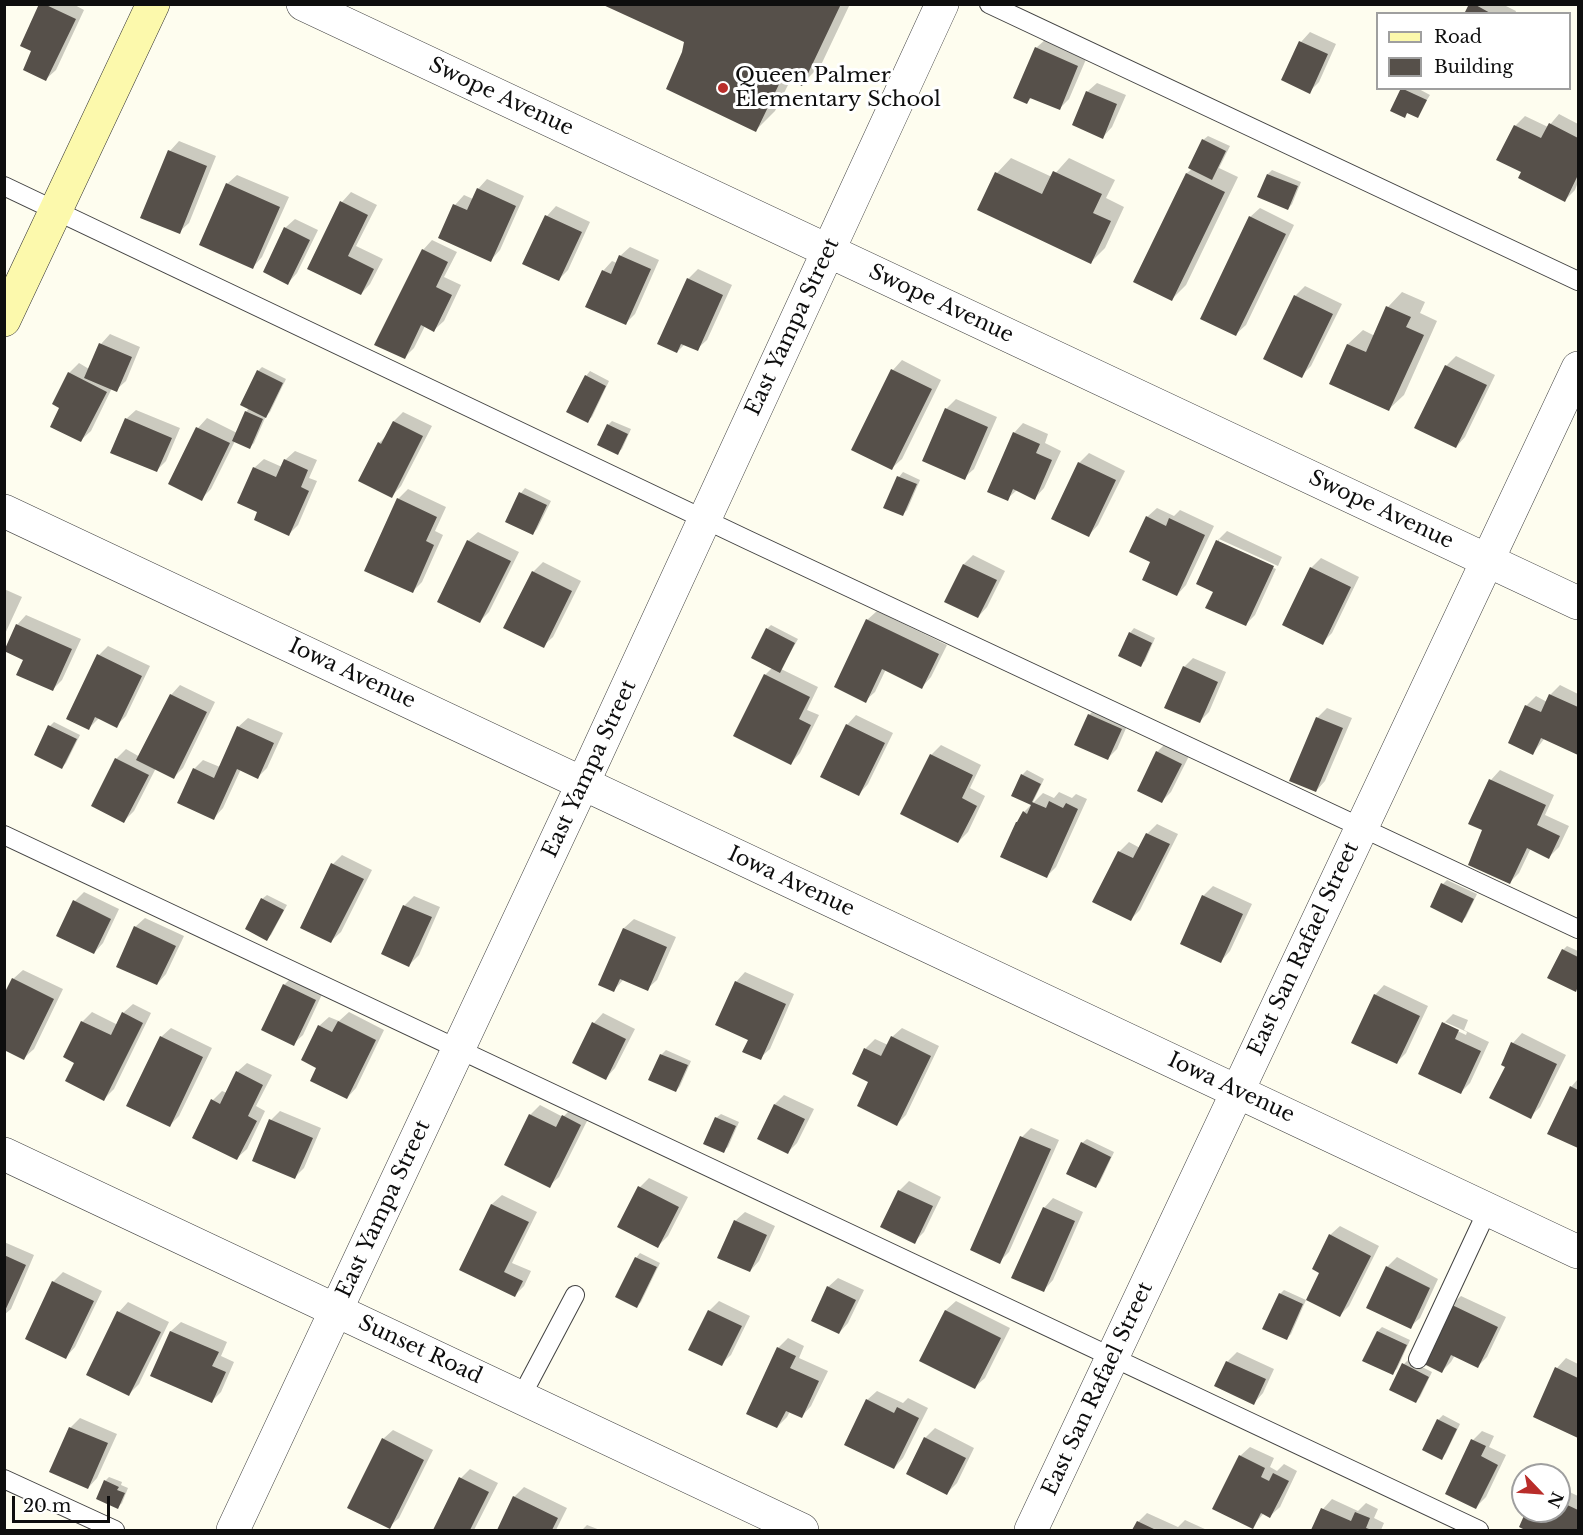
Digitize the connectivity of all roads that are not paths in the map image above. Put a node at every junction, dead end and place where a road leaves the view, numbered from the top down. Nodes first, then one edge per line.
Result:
1 (153, 4) edge
2 (303, 4) edge
3 (942, 4) edge
4 (988, 4) edge
5 (4, 186) edge
6 (56, 210) junction
7 (829, 250) junction
8 (1578, 281) edge
9 (4, 320) edge
10 (1578, 368) edge
11 (4, 511) edge
12 (704, 520) junction
13 (1487, 560) junction
14 (1578, 603) edge
15 (583, 783) junction
16 (1362, 826) junction
17 (4, 835) edge
18 (1578, 929) edge
19 (459, 1048) junction
20 (1237, 1091) junction
21 (4, 1154) edge
22 (1488, 1209) junction
23 (1578, 1252) edge
24 (575, 1295) dead end
25 (336, 1310) junction
26 (1112, 1358) junction
27 (1418, 1359) dead end
28 (521, 1397) junction
29 (4, 1479) edge
30 (115, 1530) edge
31 (233, 1530) edge
32 (802, 1530) edge
33 (1031, 1530) edge
34 (1479, 1530) edge

1 - 6 street
2 - 7 street, Swope Avenue
3 - 7 street, East Yampa Street
4 - 8 lane
5 - 6 lane
6 - 9 street
6 - 12 lane
7 - 12 street, East Yampa Street
7 - 13 street, Swope Avenue
10 - 13 street, East San Rafael Street
11 - 15 street, Iowa Avenue
12 - 15 street, East Yampa Street
12 - 16 lane
13 - 14 street, Swope Avenue
13 - 16 street, East San Rafael Street
15 - 19 street, East Yampa Street
15 - 20 street, Iowa Avenue
16 - 18 lane
16 - 20 street, East San Rafael Street
17 - 19 lane
19 - 25 street, East Yampa Street
19 - 26 lane
20 - 22 street, Iowa Avenue
20 - 26 street, East San Rafael Street
21 - 25 street, Sunset Road
22 - 23 street, Iowa Avenue
22 - 27 lane
24 - 28 lane
25 - 28 street, Sunset Road
25 - 31 street, East Yampa Street
26 - 33 street, East San Rafael Street
26 - 34 lane
28 - 32 street, Sunset Road
29 - 30 lane

